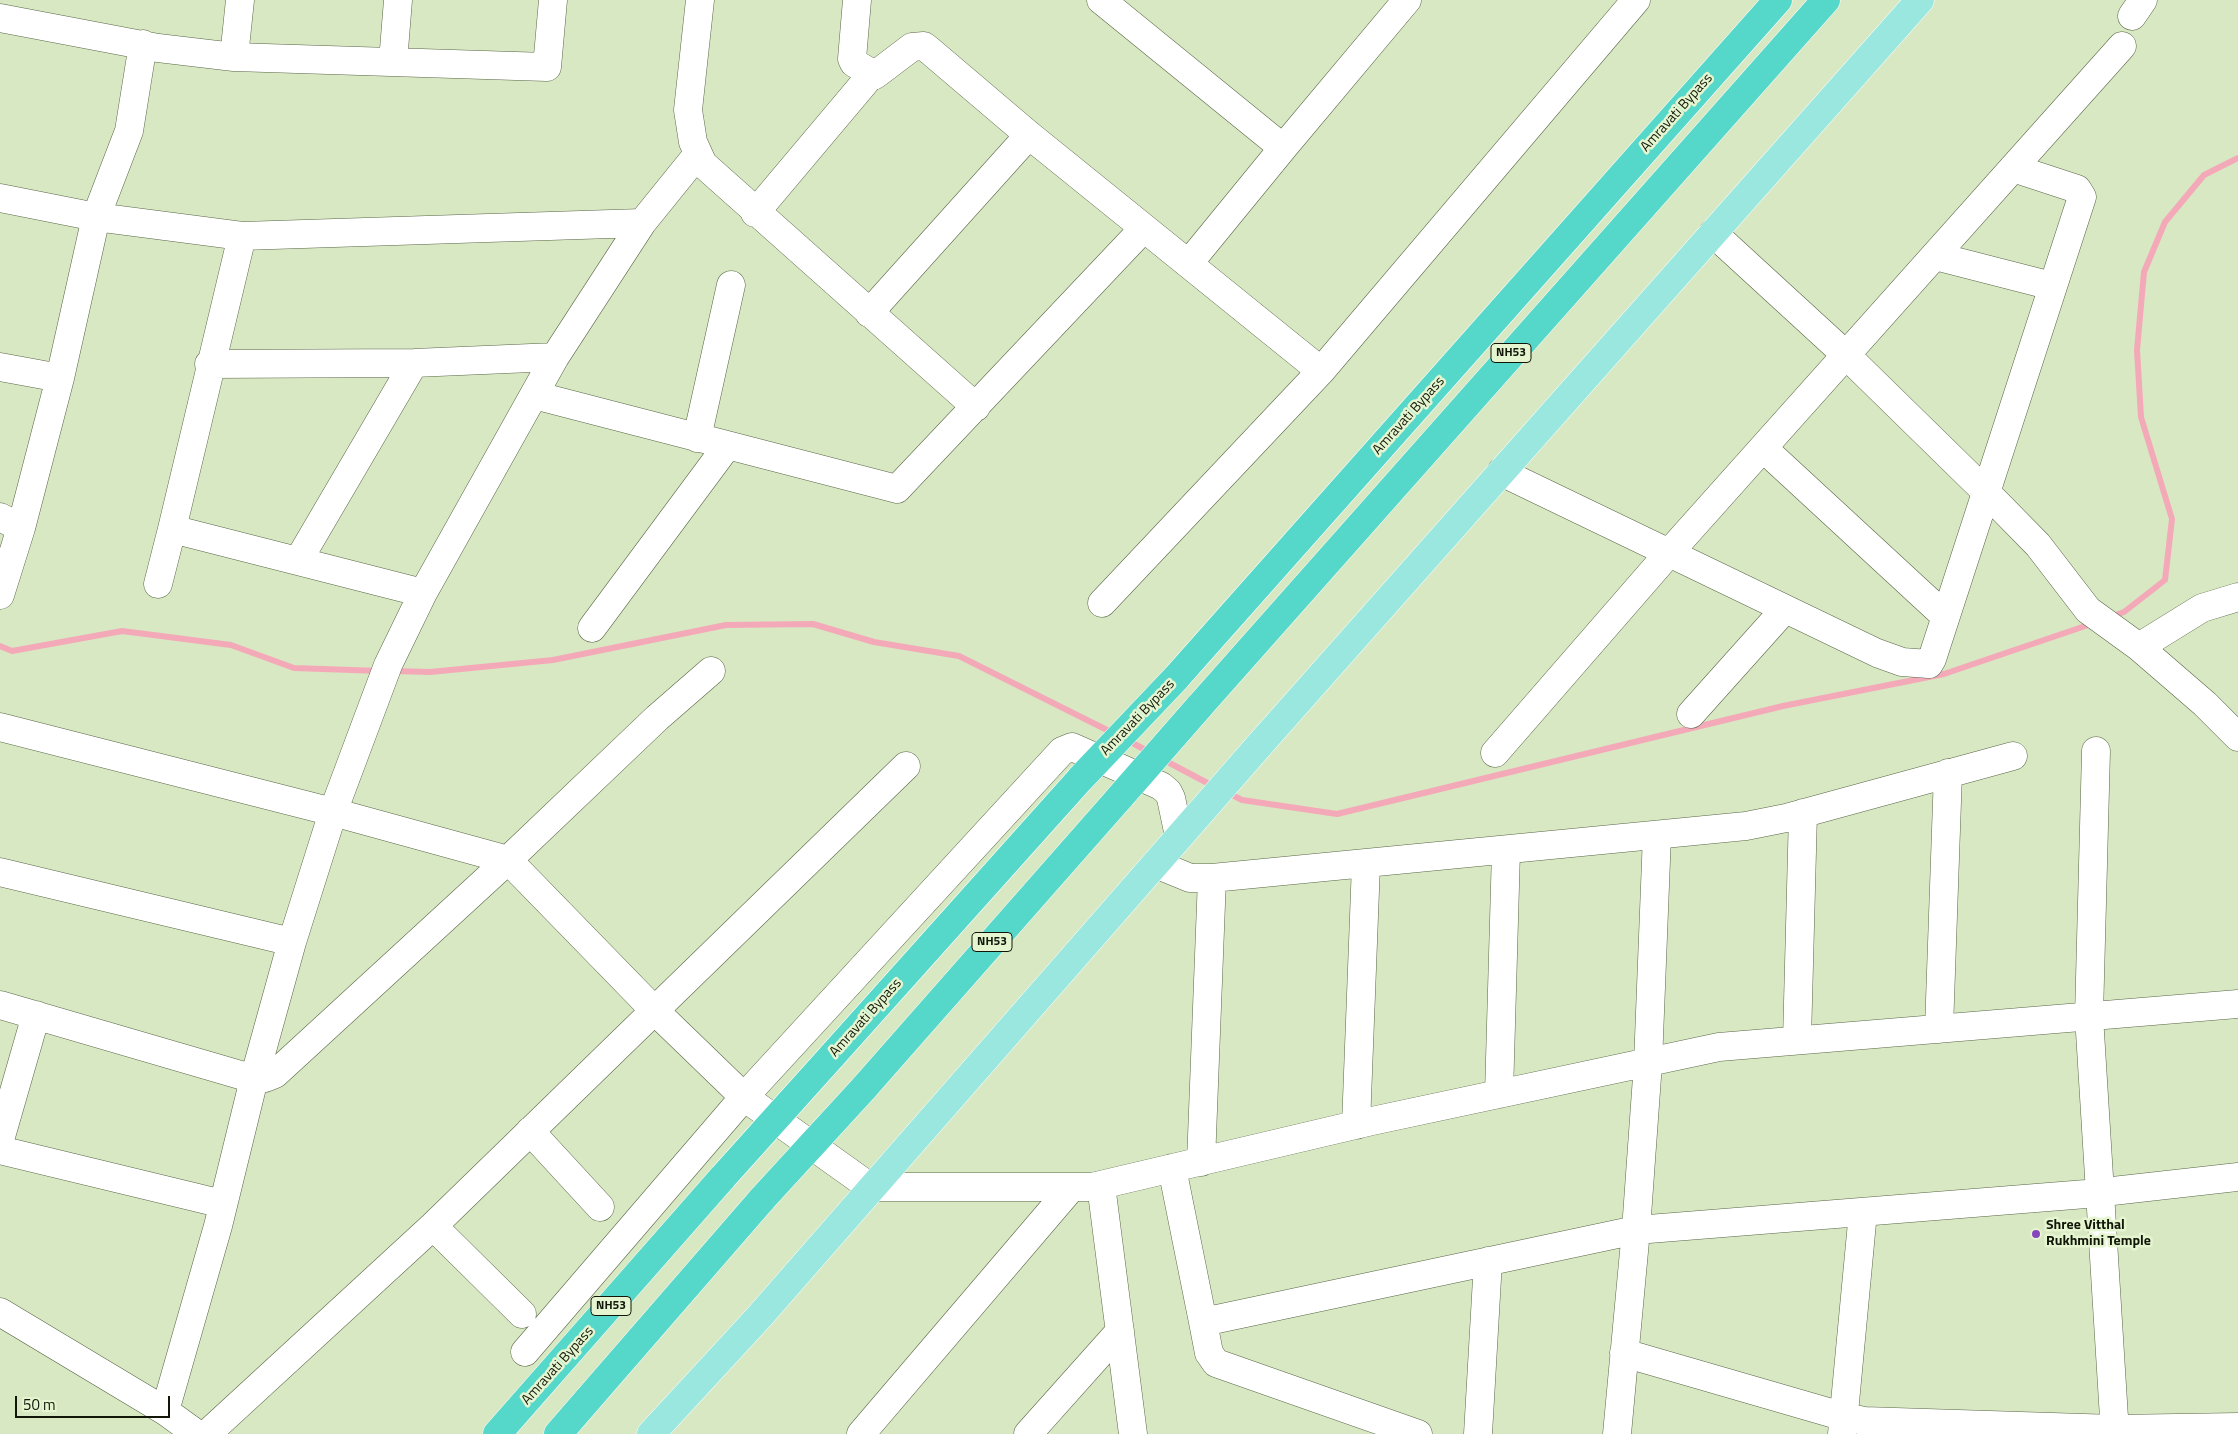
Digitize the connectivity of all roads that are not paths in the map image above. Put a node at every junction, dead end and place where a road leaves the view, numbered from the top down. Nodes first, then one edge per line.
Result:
1 (240, 0) edge
2 (398, 0) edge
3 (553, 0) edge
4 (700, 0) edge
5 (857, 0) edge
6 (1101, 0) edge
7 (1408, 0) edge
8 (1636, 0) edge
9 (1778, 0) edge
10 (1826, 0) edge
11 (1920, 0) edge
12 (0, 18) edge
13 (142, 44) junction
14 (2122, 46) dead end
15 (234, 57) junction
16 (393, 62) junction
17 (872, 74) junction
18 (1029, 135) junction
19 (1283, 148) junction
20 (697, 155) junction
21 (2013, 168) junction
22 (0, 198) edge
23 (755, 213) junction
24 (96, 217) junction
25 (642, 223) junction
26 (1144, 228) junction
27 (1713, 233) junction
28 (242, 236) junction
29 (1935, 256) junction
30 (1189, 263) junction
31 (731, 285) dead end
32 (2052, 286) junction
33 (869, 313) junction
34 (1477, 339) junction
35 (1846, 355) junction
36 (555, 356) junction
37 (1504, 360) junction
38 (414, 363) junction
39 (210, 364) junction
40 (0, 367) edge
41 (1321, 371) junction
42 (60, 378) junction
43 (534, 395) junction
44 (976, 407) junction
45 (697, 438) junction
46 (727, 446) junction
47 (1763, 448) junction
48 (1501, 472) junction
49 (1986, 492) junction
50 (10, 522) edge
51 (172, 530) junction
52 (1668, 554) junction
53 (298, 561) junction
54 (158, 584) dead end
55 (423, 593) junction
56 (0, 596) edge
57 (2238, 597) edge
58 (1102, 603) dead end
59 (1785, 609) junction
60 (1945, 616) junction
61 (592, 628) dead end
62 (2139, 647) junction
63 (711, 671) dead end
64 (1691, 714) dead end
65 (0, 728) edge
66 (2238, 737) edge
67 (2096, 751) dead end
68 (1495, 753) dead end
69 (2013, 756) dead end
70 (906, 766) dead end
71 (1948, 773) junction
72 (333, 812) junction
73 (1803, 814) junction
74 (1657, 835) junction
75 (1179, 836) junction
76 (1506, 851) junction
77 (508, 860) junction
78 (1156, 864) junction
79 (1366, 864) junction
80 (0, 872) edge
81 (1212, 878) junction
82 (292, 942) junction
83 (2238, 1004) edge
84 (0, 1005) edge
85 (655, 1011) junction
86 (36, 1015) junction
87 (2088, 1016) junction
88 (1939, 1028) junction
89 (1797, 1040) junction
90 (1648, 1063) junction
91 (254, 1079) junction
92 (1499, 1094) junction
93 (744, 1097) junction
94 (1356, 1125) junction
95 (530, 1131) junction
96 (0, 1140) edge
97 (0, 1150) edge
98 (1202, 1162) junction
99 (1172, 1168) junction
100 (2238, 1177) edge
101 (1101, 1185) junction
102 (870, 1188) junction
103 (1071, 1188) junction
104 (2100, 1192) junction
105 (223, 1204) junction
106 (600, 1207) dead end
107 (1863, 1212) junction
108 (433, 1226) junction
109 (1636, 1230) junction
110 (1488, 1262) junction
111 (0, 1312) edge
112 (522, 1314) dead end
113 (1203, 1322) junction
114 (1120, 1331) junction
115 (525, 1352) dead end
116 (1624, 1353) junction
117 (165, 1411) junction
118 (1844, 1426) edge
119 (2238, 1427) edge
120 (2115, 1431) edge
121 (197, 1434) edge
122 (207, 1434) edge
123 (497, 1434) edge
124 (558, 1434) edge
125 (651, 1434) edge
126 (861, 1434) edge
127 (1028, 1434) edge
128 (1133, 1434) edge
129 (1418, 1434) edge
130 (1478, 1434) edge
131 (1617, 1434) edge

1 - 15 street
2 - 16 street
3 - 16 street
4 - 20 street
5 - 17 street
6 - 19 street
7 - 19 street
8 - 41 street
9 - 34 highway, Amravati Bypass / NH53
10 - 37 highway, NH53
11 - 27 main road
12 - 13 street
13 - 15 street
13 - 24 street
14 - 21 street
15 - 16 street
17 - 18 street
17 - 23 street
18 - 26 street
18 - 33 street
19 - 30 street
20 - 23 street
20 - 25 street
21 - 29 street
21 - 32 street
22 - 24 street
23 - 33 street
24 - 28 street
24 - 42 street
25 - 28 street
25 - 36 street
26 - 30 street
26 - 44 street
27 - 35 street
27 - 48 main road
28 - 39 street
29 - 32 street
29 - 35 street
30 - 41 street
31 - 45 street
32 - 49 street
33 - 44 street
34 - 37 highway
34 - 123 highway, Amravati Bypass / NH53, bridge
35 - 47 street
35 - 49 street
36 - 38 street
36 - 43 street
37 - 124 highway, NH53, bridge
38 - 39 street
38 - 53 street
39 - 51 street
40 - 42 street
41 - 58 street
42 - 50 street
43 - 45 street
43 - 55 street
44 - 46 street
45 - 46 street
46 - 61 street
47 - 52 street
47 - 60 street
48 - 52 street
48 - 75 main road
49 - 60 street
49 - 62 street
50 - 56 street
51 - 53 street
51 - 54 street
52 - 59 street
52 - 68 street
53 - 55 street
55 - 72 street
57 - 62 street
59 - 60 street
59 - 64 street
62 - 66 street
63 - 77 street
65 - 72 street
67 - 87 street
69 - 71 street
70 - 85 street
71 - 73 street
71 - 88 street
72 - 77 street
72 - 82 street
73 - 74 street
73 - 89 street
74 - 76 street
74 - 90 street
75 - 78 main road
75 - 93 street
76 - 79 street
76 - 92 street
77 - 85 street
77 - 91 street
78 - 81 street
78 - 102 main road
79 - 81 street
79 - 94 street
80 - 82 street
81 - 98 street
82 - 91 street
83 - 87 street
84 - 86 street
85 - 93 street
85 - 95 street
86 - 91 street
86 - 96 street
87 - 88 street
87 - 104 street
88 - 89 street
89 - 90 street
90 - 92 street
90 - 109 street
91 - 105 street
92 - 94 street
93 - 102 street
93 - 115 street
94 - 98 street
95 - 106 street
95 - 108 street
97 - 105 street
98 - 99 street
99 - 101 street
99 - 113 street
100 - 104 street
101 - 103 street
101 - 114 street
102 - 103 street
102 - 125 main road
103 - 126 street
104 - 107 street
104 - 120 street
105 - 117 street
107 - 109 street
107 - 118 street
108 - 112 street
108 - 122 street
109 - 110 street
109 - 116 street
110 - 113 street
110 - 130 street
111 - 117 street
113 - 129 street
114 - 127 street
114 - 128 street
116 - 118 street
116 - 131 street
117 - 121 street
118 - 120 street
119 - 120 street

